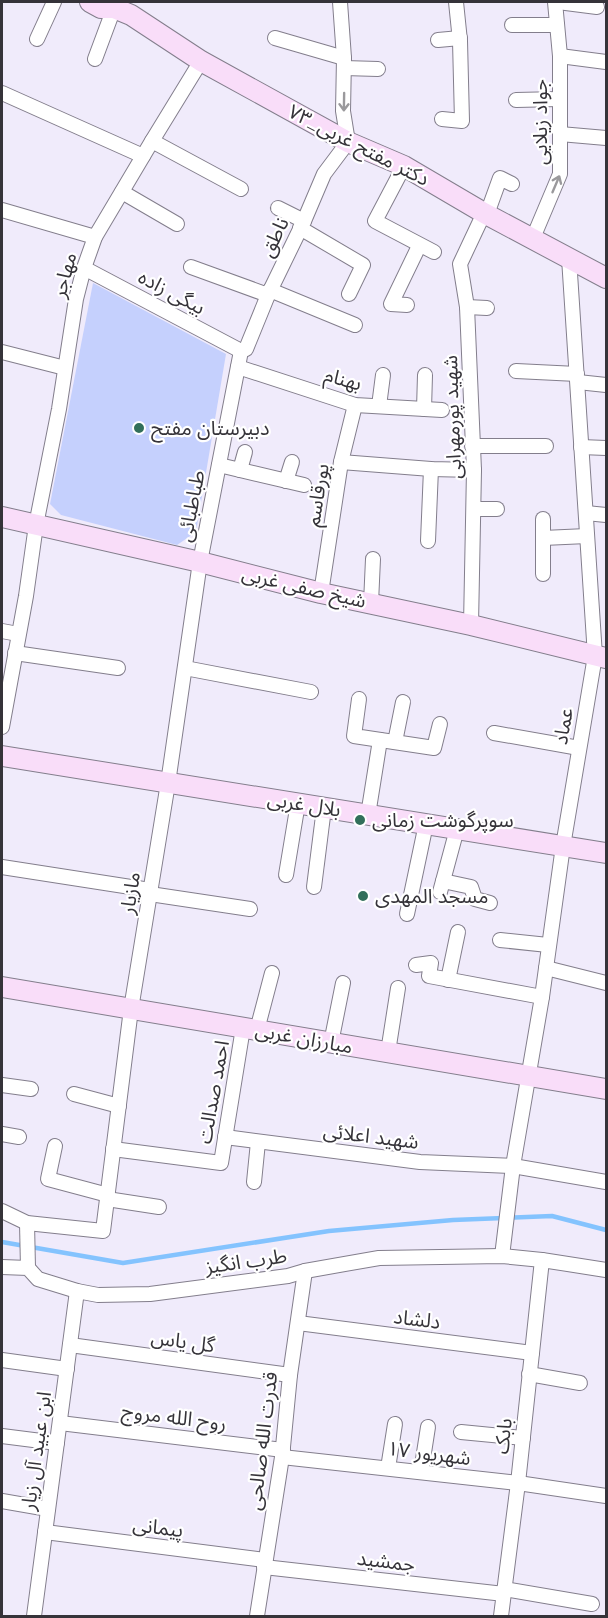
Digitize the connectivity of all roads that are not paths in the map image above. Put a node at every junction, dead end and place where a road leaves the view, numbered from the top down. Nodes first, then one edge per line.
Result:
1 (54, 2) edge
2 (90, 2) edge
3 (340, 2) edge
4 (456, 2) edge
5 (556, 2) edge
6 (121, 7) edge
7 (597, 7) dead end
8 (512, 25) dead end
9 (557, 25) junction
10 (275, 38) dead end
11 (460, 38) junction
12 (37, 39) dead end
13 (438, 40) dead end
14 (560, 56) junction
15 (95, 59) dead end
16 (201, 61) junction
17 (606, 62) edge
18 (344, 63) junction
19 (378, 69) dead end
20 (2, 93) edge
21 (559, 99) junction
22 (516, 100) dead end
23 (442, 119) dead end
24 (560, 134) junction
25 (606, 138) edge
26 (152, 141) junction
27 (348, 142) junction
28 (143, 156) junction
29 (404, 166) junction
30 (512, 184) dead end
31 (241, 189) dead end
32 (122, 192) junction
33 (278, 208) dead end
34 (2, 210) edge
35 (486, 214) junction
36 (177, 224) dead end
37 (302, 225) junction
38 (95, 237) junction
39 (533, 238) junction
40 (419, 246) junction
41 (434, 252) dead end
42 (569, 258) junction
43 (190, 267) dead end
44 (84, 268) junction
45 (606, 278) edge
46 (269, 293) junction
47 (349, 294) dead end
48 (407, 305) dead end
49 (467, 307) junction
50 (486, 308) dead end
51 (355, 325) dead end
52 (241, 351) junction
53 (2, 352) edge
54 (238, 367) junction
55 (65, 368) junction
56 (516, 371) dead end
57 (383, 375) dead end
58 (425, 375) dead end
59 (577, 378) junction
60 (606, 385) edge
61 (355, 405) junction
62 (379, 406) junction
63 (424, 409) junction
64 (442, 410) dead end
65 (472, 446) junction
66 (546, 446) dead end
67 (581, 447) junction
68 (606, 448) edge
69 (245, 452) dead end
70 (292, 462) dead end
71 (341, 462) junction
72 (219, 465) junction
73 (431, 469) junction
74 (240, 470) junction
75 (474, 470) junction
76 (286, 481) junction
77 (303, 485) dead end
78 (474, 509) junction
79 (497, 509) dead end
80 (586, 513) junction
81 (606, 515) edge
82 (2, 517) edge
83 (543, 519) dead end
84 (36, 525) junction
85 (587, 536) junction
86 (543, 538) junction
87 (428, 541) dead end
88 (373, 559) dead end
89 (200, 562) junction
90 (543, 574) dead end
91 (321, 593) junction
92 (372, 603) junction
93 (471, 625) junction
94 (2, 631) edge
95 (18, 634) junction
96 (15, 653) junction
97 (601, 657) edge
98 (185, 668) junction
99 (118, 669) dead end
100 (310, 692) dead end
101 (359, 699) dead end
102 (403, 702) dead end
103 (440, 724) dead end
104 (2, 727) edge
105 (494, 733) dead end
106 (380, 740) junction
107 (395, 742) junction
108 (579, 748) junction
109 (2, 756) edge
110 (168, 783) junction
111 (298, 804) junction
112 (324, 808) junction
113 (368, 815) junction
114 (426, 824) junction
115 (457, 829) junction
116 (562, 846) junction
117 (606, 853) edge
118 (2, 867) edge
119 (286, 875) dead end
120 (314, 887) dead end
121 (150, 892) junction
122 (490, 903) dead end
123 (250, 909) dead end
124 (407, 914) dead end
125 (458, 932) dead end
126 (500, 940) dead end
127 (548, 945) junction
128 (416, 965) dead end
129 (546, 968) junction
130 (272, 972) dead end
131 (448, 980) junction
132 (343, 983) dead end
133 (606, 983) edge
134 (2, 987) edge
135 (398, 988) dead end
136 (542, 996) junction
137 (131, 1009) junction
138 (250, 1029) junction
139 (331, 1043) junction
140 (388, 1052) junction
141 (528, 1076) junction
142 (2, 1085) edge
143 (31, 1089) dead end
144 (606, 1089) edge
145 (74, 1094) dead end
146 (119, 1106) junction
147 (2, 1134) edge
148 (19, 1137) dead end
149 (225, 1137) junction
150 (258, 1142) junction
151 (55, 1146) dead end
152 (114, 1149) junction
153 (513, 1166) junction
154 (606, 1182) edge
155 (253, 1183) dead end
156 (108, 1197) junction
157 (159, 1207) dead end
158 (2, 1211) edge
159 (27, 1223) junction
160 (502, 1256) junction
161 (542, 1260) junction
162 (2, 1267) edge
163 (28, 1268) junction
164 (606, 1270) edge
165 (305, 1271) junction
166 (77, 1291) junction
167 (298, 1323) junction
168 (70, 1345) junction
169 (532, 1353) junction
170 (2, 1360) edge
171 (67, 1369) junction
172 (529, 1374) junction
173 (290, 1375) junction
174 (580, 1383) dead end
175 (60, 1423) junction
176 (395, 1424) dead end
177 (428, 1427) dead end
178 (461, 1432) dead end
179 (2, 1436) edge
180 (522, 1438) junction
181 (57, 1443) junction
182 (282, 1454) junction
183 (388, 1468) junction
184 (421, 1472) junction
185 (518, 1483) junction
186 (606, 1496) edge
187 (2, 1501) edge
188 (48, 1509) junction
189 (45, 1532) junction
190 (265, 1564) junction
191 (504, 1592) junction
192 (592, 1604) dead end
193 (34, 1617) edge
194 (257, 1617) edge
195 (501, 1617) edge

1 - 12 street
2 - 6 street, ۷۳_دکتر مفتح غربی
3 - 18 street
4 - 11 street
5 - 7 street
5 - 9 street, جواد زیلایی
6 - 15 street
6 - 16 street, ۷۳_دکتر مفتح غربی
8 - 9 street
9 - 14 street, جواد زیلایی
10 - 18 street
11 - 13 street
11 - 23 street
14 - 17 street
14 - 21 street, جواد زیلایی
16 - 26 street, مهاجر
16 - 27 street, ۷۳_دکتر مفتح غربی
18 - 19 street
18 -> 27 street
20 - 28 street
21 - 22 street
21 - 24 street, جواد زیلایی
24 - 25 street
39 -> 24 street, جواد زیلایی
26 - 28 street, مهاجر
26 - 31 street
27 - 29 street, ۷۳_دکتر مفتح غربی
27 - 37 street, ناطق
28 - 32 street, مهاجر
29 - 35 street, ۷۳_دکتر مفتح غربی
29 - 40 street
30 - 35 street, شهید پورمهرابی
32 - 36 street
32 - 38 street, مهاجر
33 - 37 street
34 - 38 street
35 - 39 street, ۷۳_دکتر مفتح غربی
35 - 49 street, شهید پورمهرابی
37 - 46 street, ناطق
37 - 47 street
38 - 44 street, مهاجر
39 - 42 street, ۷۳_دکتر مفتح غربی
40 - 41 street
40 - 48 street
42 - 45 street, ۷۳_دکتر مفتح غربی
42 - 59 street, عماد
43 - 46 street
44 - 52 street, بیگی زاده
44 - 55 street, مهاجر
46 - 51 street
46 - 52 street, ناطق
49 - 50 street
49 - 65 street, شهید پورمهرابی
52 - 54 street, طباطبائی
53 - 55 street
54 - 61 street, بهنام
54 - 72 street, طباطبائی
55 - 84 street, مهاجر
56 - 59 street
57 - 62 street
58 - 63 street
59 - 60 street
59 - 67 street, عماد
61 - 62 street, بهنام
61 - 71 street, پورقاسم
62 - 63 street, بهنام
63 - 64 street, بهنام
65 - 66 street
65 - 75 street, شهید پورمهرابی
67 - 68 street
67 - 80 street, عماد
69 - 74 street
70 - 76 street
71 - 73 street
71 - 91 street, پورقاسم
72 - 74 street
72 - 89 street, طباطبائی
73 - 75 street
73 - 87 street
74 - 76 street
75 - 78 street, شهید پورمهرابی
76 - 77 street
78 - 79 street
78 - 93 street, شهید پورمهرابی
80 - 81 street
80 - 85 street, عماد
82 - 84 street, شیخ صفی غربی
83 - 86 street
84 - 89 street, شیخ صفی غربی
84 - 95 street, مهاجر
85 - 86 street
85 - 97 street, عماد
86 - 90 street
88 - 92 street
89 - 91 street, شیخ صفی غربی
89 - 98 street, مازیار
91 - 92 street, شیخ صفی غربی
92 - 93 street, شیخ صفی غربی
93 - 97 street, شیخ صفی غربی
94 - 95 street
95 - 96 street, مهاجر
96 - 99 street
96 - 104 street, مهاجر
97 - 108 street, عماد
98 - 100 street
98 - 110 street, مازیار
101 - 106 street
102 - 107 street
103 - 107 street
105 - 108 street
106 - 107 street
106 - 113 street
108 - 116 street, عماد
109 - 110 street, بلال غربی
110 - 111 street, بلال غربی
110 - 121 street, مازیار
111 - 112 street, بلال غربی
111 - 119 street
112 - 113 street, بلال غربی
112 - 120 street
113 - 114 street, بلال غربی
114 - 115 street, بلال غربی
114 - 124 street
115 - 116 street, بلال غربی
115 - 122 street
116 - 117 street, بلال غربی
116 - 127 street, عماد
118 - 121 street
121 - 123 street
121 - 137 street, مازیار
125 - 131 street
126 - 127 street
127 - 129 street, عماد
128 - 131 street
129 - 133 street
129 - 136 street, عماد
130 - 138 street, احمد صدالت
131 - 136 street
132 - 139 street
134 - 137 street, مبارزان غربی
135 - 140 street
136 - 141 street, عماد
137 - 138 street, مبارزان غربی
137 - 146 street, مازیار
138 - 139 street, مبارزان غربی
138 - 149 street, احمد صدالت
139 - 140 street, مبارزان غربی
140 - 141 street, مبارزان غربی
141 - 144 street, مبارزان غربی
141 - 153 street, عماد
142 - 143 street
145 - 146 street
146 - 152 street, مازیار
147 - 148 street
149 - 150 street, شهید اعلائی
149 - 152 street, احمد صدالت
150 - 153 street, شهید اعلائی
150 - 155 street
151 - 156 street
152 - 156 street, مازیار
153 - 154 street, شهید اعلائی
153 - 160 street, عماد
156 - 157 street
156 - 159 street, مازیار
158 - 159 street
159 - 163 street
160 - 161 street, طرب انگیز
160 - 165 street, طرب انگیز
161 - 164 street, طرب انگیز
161 - 169 street, بابک
162 - 163 street
163 - 166 street, طرب انگیز
165 - 166 street, طرب انگیز
165 - 167 street, قدرت الله صالحی
166 - 168 street, ابن عبید آل زیار
167 - 169 street, دلشاد
167 - 173 street, قدرت الله صالحی
168 - 171 street, ابن عبید آل زیار
168 - 173 street, گل یاس
169 - 172 street, بابک
170 - 171 street
171 - 175 street, ابن عبید آل زیار
172 - 174 street
172 - 180 street, بابک
173 - 182 street, قدرت الله صالحی
175 - 181 street, ابن عبید آل زیار
175 - 182 street, روح الله مروج
176 - 183 street
177 - 184 street
178 - 180 street
179 - 181 street
180 - 185 street, بابک
181 - 188 street, ابن عبید آل زیار
182 - 183 street, ۱۷ شهریور
182 - 190 street, قدرت الله صالحی
183 - 184 street, ۱۷ شهریور
184 - 185 street, ۱۷ شهریور
185 - 186 street, ۱۷ شهریور
185 - 191 street, بابک
187 - 188 street
188 - 189 street, ابن عبید آل زیار
189 - 190 street, پیمانی
189 - 193 street, ابن عبید آل زیار
190 - 191 street, جمشید
190 - 194 street, قدرت الله صالحی
191 - 192 street, جمشید
191 - 195 street, بابک

